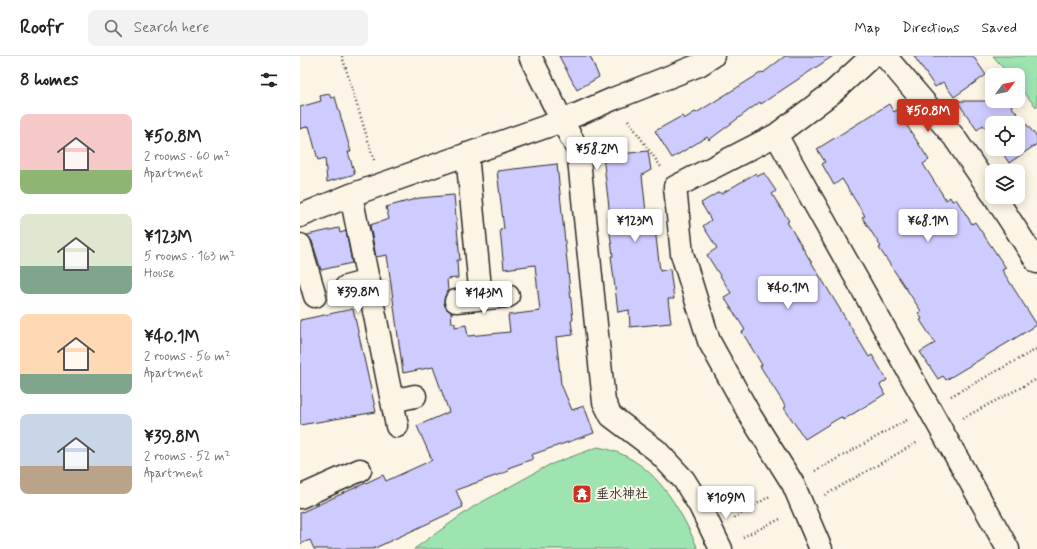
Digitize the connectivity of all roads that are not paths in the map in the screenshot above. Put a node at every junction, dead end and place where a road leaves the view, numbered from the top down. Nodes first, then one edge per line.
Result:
1 (530, 56) edge
2 (713, 56) edge
3 (872, 56) edge
4 (886, 56) edge
5 (562, 121) junction
6 (776, 135) junction
7 (467, 154) junction
8 (985, 183) edge
9 (351, 195) junction
10 (1000, 204) edge
11 (300, 216) edge
12 (300, 245) edge
13 (1037, 262) edge
14 (368, 281) junction
15 (346, 286) dead end
16 (315, 296) dead end
17 (508, 296) dead end
18 (481, 298) junction
19 (456, 301) dead end
20 (415, 396) dead end
21 (392, 401) junction
22 (397, 426) dead end
23 (360, 470) dead end
24 (300, 496) edge
25 (719, 544) edge
26 (821, 549) edge
27 (1008, 549) edge

1 - 5 street
2 - 5 street
3 - 6 street
4 - 8 street
5 - 7 street
5 - 25 street
6 - 26 street
6 - 27 street
7 - 9 street
7 - 18 street
9 - 11 street
9 - 14 street
10 - 13 street
12 - 16 street
14 - 15 street
14 - 21 street
17 - 18 street
18 - 19 street
20 - 21 street
21 - 22 street
23 - 24 street

